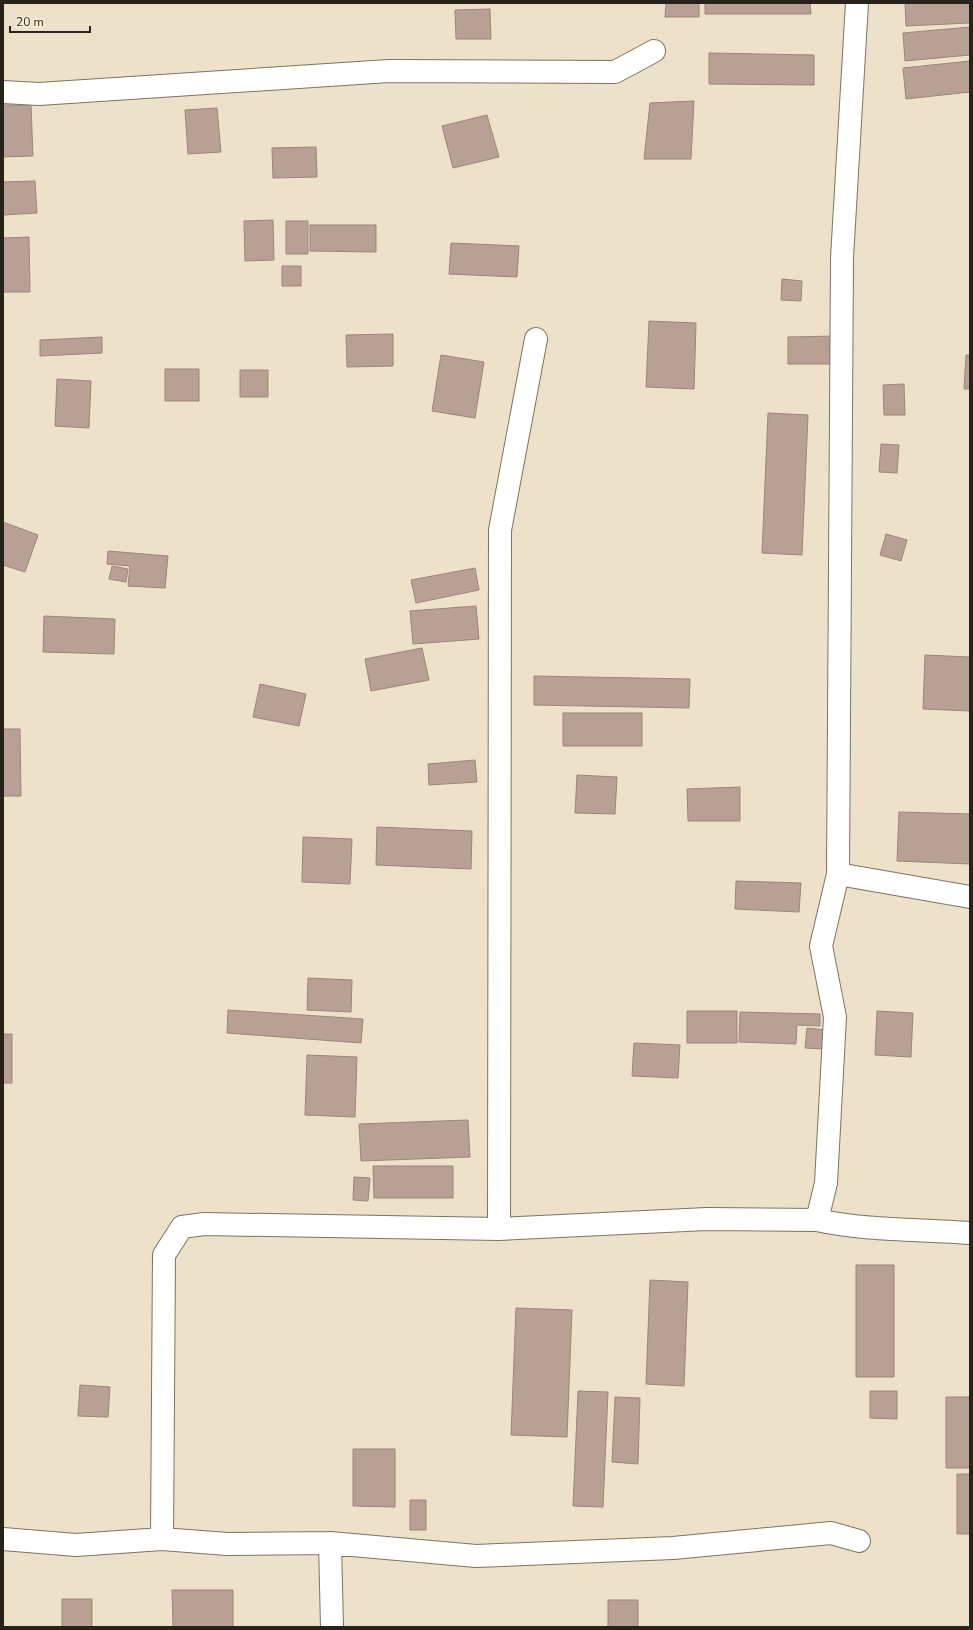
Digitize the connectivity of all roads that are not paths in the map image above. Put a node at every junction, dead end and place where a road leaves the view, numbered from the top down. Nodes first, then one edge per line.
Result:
1 (857, 3) edge
2 (654, 51) dead end
3 (3, 92) edge
4 (536, 339) dead end
5 (838, 874) junction
6 (970, 897) edge
7 (817, 1220) junction
8 (499, 1229) junction
9 (970, 1233) edge
10 (3, 1539) edge
11 (162, 1539) junction
12 (859, 1541) dead end
13 (330, 1543) junction
14 (332, 1627) edge

1 - 5 street
2 - 3 street
4 - 8 street
5 - 6 street
5 - 7 street
7 - 8 street
7 - 9 street
8 - 11 street
10 - 11 street
11 - 13 street
12 - 13 street
13 - 14 street

